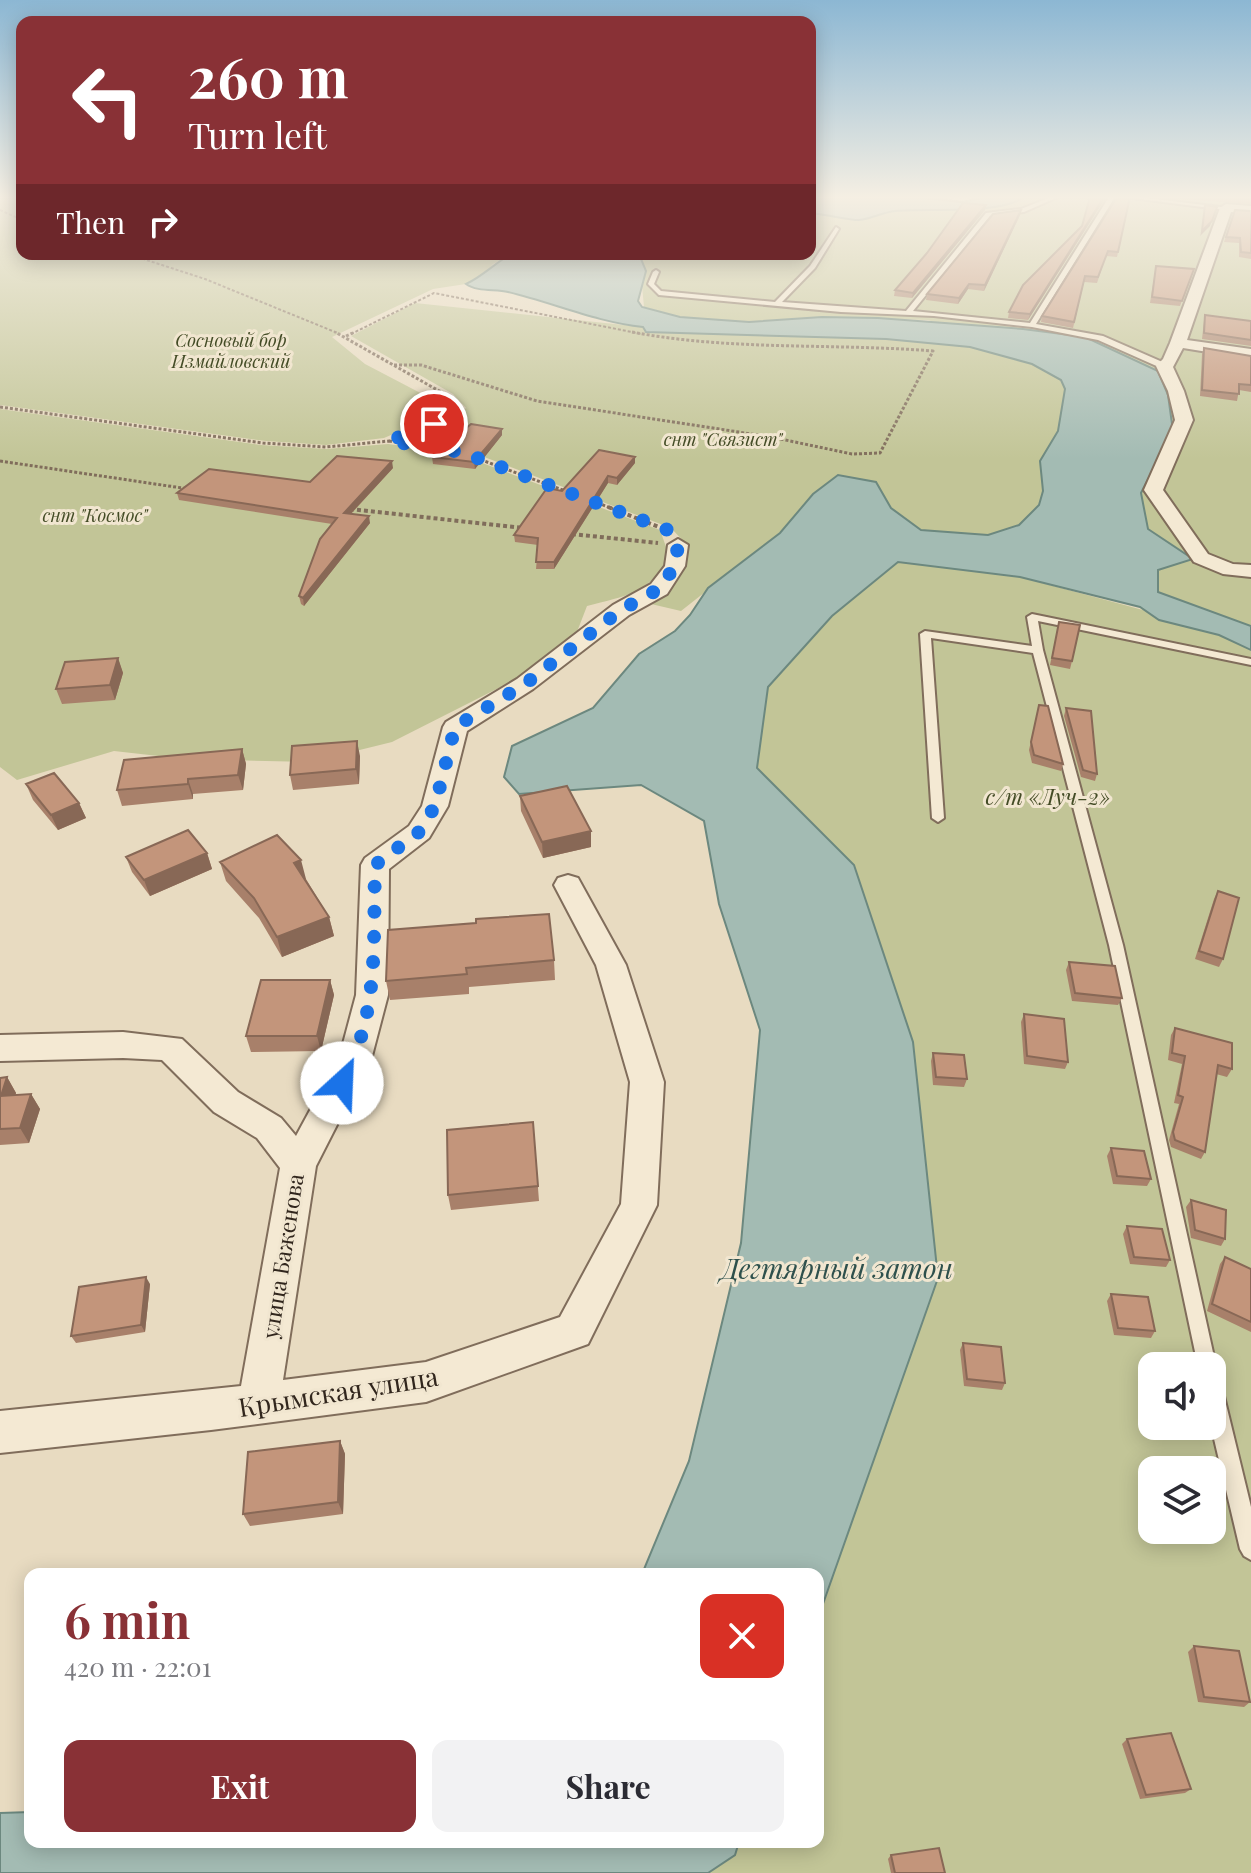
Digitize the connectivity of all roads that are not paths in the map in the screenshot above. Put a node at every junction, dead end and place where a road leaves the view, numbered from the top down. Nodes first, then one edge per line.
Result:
1 (651, 284) edge
2 (796, 284) edge
3 (931, 284) edge
4 (1057, 284) edge
5 (1199, 284) edge
6 (776, 305) junction
7 (907, 314) junction
8 (1032, 325) junction
9 (1178, 343) junction
10 (1251, 354) edge
11 (1164, 366) junction
12 (678, 545) road end
13 (1251, 571) edge
14 (1038, 650) junction
15 (1251, 662) edge
16 (938, 818) dead end
17 (568, 885) dead end
18 (0, 1048) edge
19 (298, 1165) junction
20 (1204, 1352) edge
21 (259, 1402) junction
22 (0, 1432) edge
23 (1225, 1440) edge
24 (1251, 1549) edge

1 - 6 lane
2 - 6 lane
3 - 7 lane
4 - 8 lane
5 - 9 street
6 - 7 lane
7 - 8 lane
8 - 11 lane
9 - 10 street
9 - 11 street
11 - 13 street
12 - 19 street
14 - 15 lane
14 - 16 lane
14 - 20 lane
17 - 21 street, Крымская улица
18 - 19 street, улица Баженова
19 - 21 street, улица Баженова
21 - 22 street, Крымская улица
23 - 24 lane

